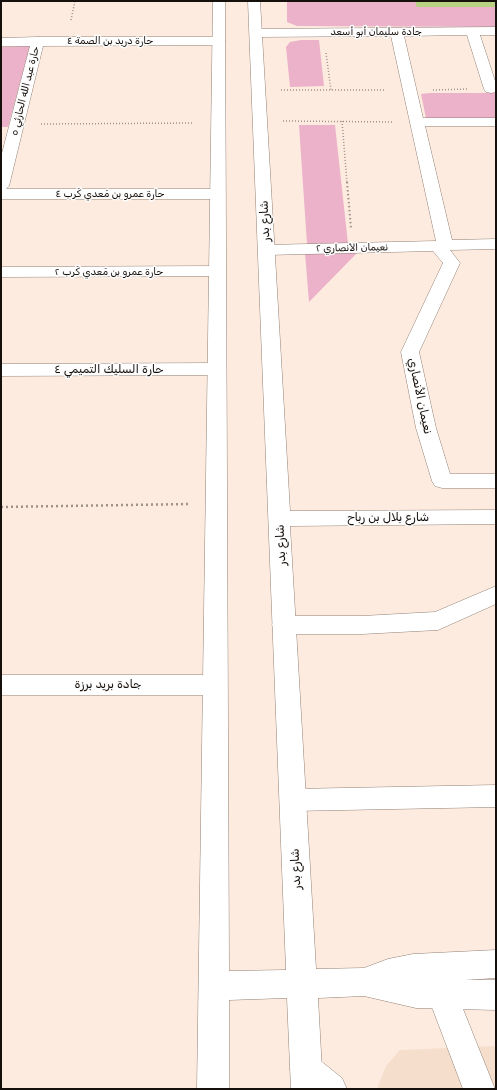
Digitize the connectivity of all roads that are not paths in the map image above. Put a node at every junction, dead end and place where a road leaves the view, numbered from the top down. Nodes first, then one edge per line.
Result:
1 (219, 1) edge
2 (254, 1) edge
3 (472, 31) junction
4 (496, 31) edge
5 (397, 32) junction
6 (256, 33) junction
7 (38, 41) junction
8 (219, 41) junction
9 (1, 42) edge
10 (491, 89) road end
11 (417, 122) junction
12 (496, 122) edge
13 (11, 130) edge
14 (1, 186) edge
15 (1, 194) edge
16 (218, 194) junction
17 (496, 244) edge
18 (441, 246) junction
19 (266, 250) junction
20 (218, 271) junction
21 (1, 272) edge
22 (217, 369) junction
23 (1, 370) edge
24 (496, 480) edge
25 (496, 517) edge
26 (280, 519) junction
27 (496, 594) edge
28 (284, 625) junction
29 (215, 685) junction
30 (1, 686) edge
31 (496, 796) edge
32 (292, 800) junction
33 (496, 964) edge
34 (364, 982) junction
35 (301, 984) junction
36 (213, 986) junction
37 (442, 994) junction
38 (496, 995) edge
39 (306, 1079) edge
40 (213, 1089) edge
41 (331, 1089) edge
42 (479, 1089) edge

1 - 8 main road
2 - 6 main road, شارع بدر
3 - 4 main road, جادة سليمان أبو أسعد
3 - 5 main road, جادة سليمان أبو أسعد
3 - 10 main road
5 - 6 main road, جادة سليمان أبو أسعد
5 - 11 main road
6 - 19 main road, شارع بدر
7 - 8 main road, حارة دريد بن الصمة ٤
7 - 9 main road, حارة دريد بن الصمة ٤
7 - 13 main road, حارة عبد الله الحارثي ٥
8 - 16 main road
11 - 12 main road
11 - 18 main road
13 - 14 main road, حارة عبد الله الحارثي ٥
15 - 16 main road, حارة عمرو بن مَعدي كَرب ٤
16 - 20 main road
17 - 18 main road, نعيمان الأنصاري ٢
18 - 19 main road, نعيمان الأنصاري ٢
18 - 24 main road, نعيمان الأنصاري
19 - 26 main road, شارع بدر
20 - 21 main road, حارة عمرو بن مَعدي كَرب ٢
20 - 22 main road
22 - 23 main road, حارة السليك التميمي ٤
22 - 29 main road
25 - 26 main road, شارع بلال بن رباح
26 - 28 main road, شارع بدر
27 - 28 main road
28 - 32 main road, شارع بدر
29 - 30 main road, جادة بريد برزة
29 - 36 main road
31 - 32 main road
32 - 35 main road, شارع بدر
33 - 34 main road
34 - 35 main road
34 - 37 main road
35 - 36 main road
35 - 39 main road, شارع بدر
36 - 40 main road
37 - 38 main road
37 - 42 main road
39 - 41 main road

